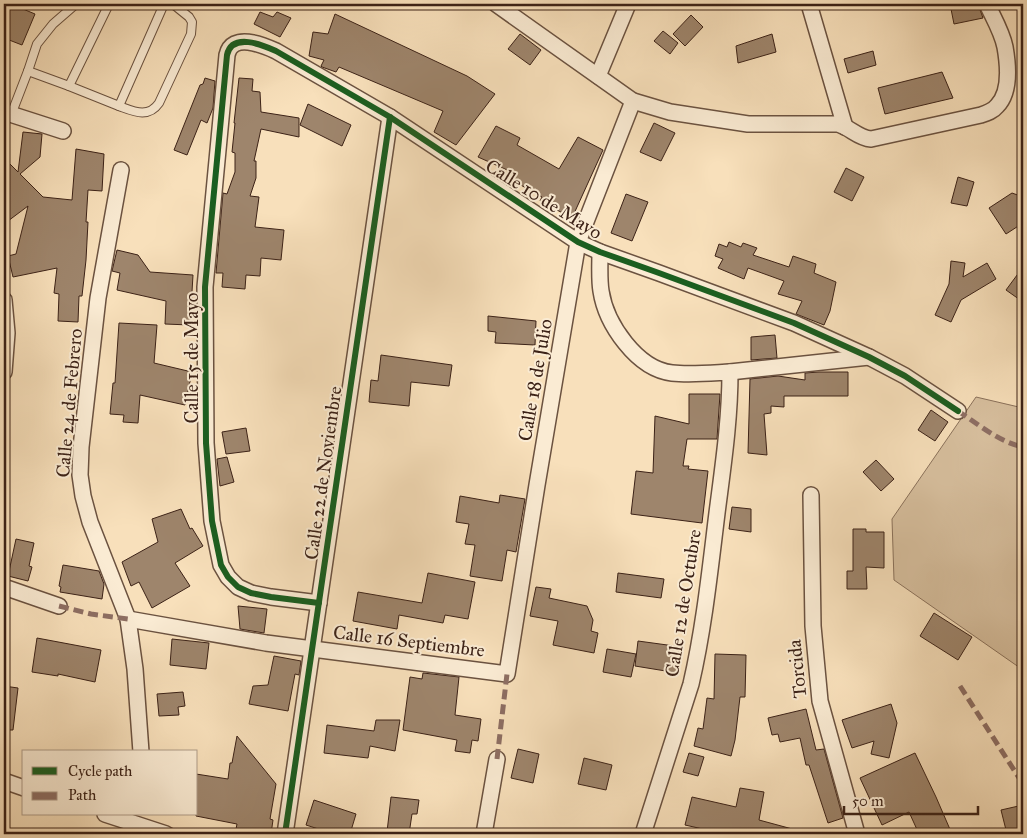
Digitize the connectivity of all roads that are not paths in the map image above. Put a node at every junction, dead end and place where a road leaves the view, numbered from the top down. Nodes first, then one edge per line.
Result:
1 (76, 4) edge
2 (109, 4) edge
3 (164, 4) edge
4 (173, 4) edge
5 (496, 4) edge
6 (628, 4) edge
7 (809, 4) edge
8 (987, 4) edge
9 (236, 44) joint
10 (28, 71) junction
11 (598, 76) junction
12 (70, 86) junction
13 (633, 101) junction
14 (119, 106) junction
15 (8, 113) edge
16 (390, 117) junction
17 (845, 127) junction
18 (63, 131) dead end
19 (121, 170) dead end
20 (578, 242) junction
21 (600, 252) junction
22 (4, 300) edge
23 (869, 357) junction
24 (4, 372) edge
25 (730, 372) junction
26 (958, 411) dead end
27 (811, 495) dead end
28 (4, 588) edge
29 (319, 604) junction
30 (59, 606) dead end
31 (128, 619) junction
32 (312, 649) junction
33 (508, 674) joint
34 (141, 750) edge
35 (497, 759) dead end
36 (4, 781) edge
37 (22, 787) edge
38 (111, 816) edge
39 (139, 825) edge
40 (166, 834) edge
41 (285, 834) edge
42 (484, 834) edge
43 (643, 834) edge
44 (857, 834) edge

1 - 10 lane
2 - 12 lane
3 - 14 lane
4 - 14 lane
5 - 11 street
6 - 11 street
7 - 17 street
8 - 17 street
9 - 16 street, Calle 10 de Mayo
9 - 29 street, Calle 15 de Mayo
10 - 12 lane
10 - 15 lane
11 - 13 street
12 - 14 lane
13 - 17 street
13 - 20 street, Calle 18 de Julio
15 - 18 street
16 - 20 street, Calle 10 de Mayo
16 - 29 street, Calle 22 de Noviembre
19 - 31 street, Calle 24 de Febrero
20 - 21 street, Calle 10 de Mayo
20 - 33 street, Calle 18 de Julio
21 - 23 street, Calle 10 de Mayo
21 - 25 street
22 - 24 street
23 - 25 street
23 - 26 street, Calle 10 de Mayo
25 - 43 street, Calle 12 de Octubre
27 - 44 street, Torcida
28 - 30 street
29 - 32 street, Calle 22 de Noviembre
31 - 32 street, Calle 16 Septiembre
31 - 34 street, Calle 24 de Febrero
32 - 33 street, Calle 16 Septiembre
32 - 41 street, Calle 22 de Noviembre
35 - 42 street
36 - 37 street
38 - 39 street
39 - 40 street

